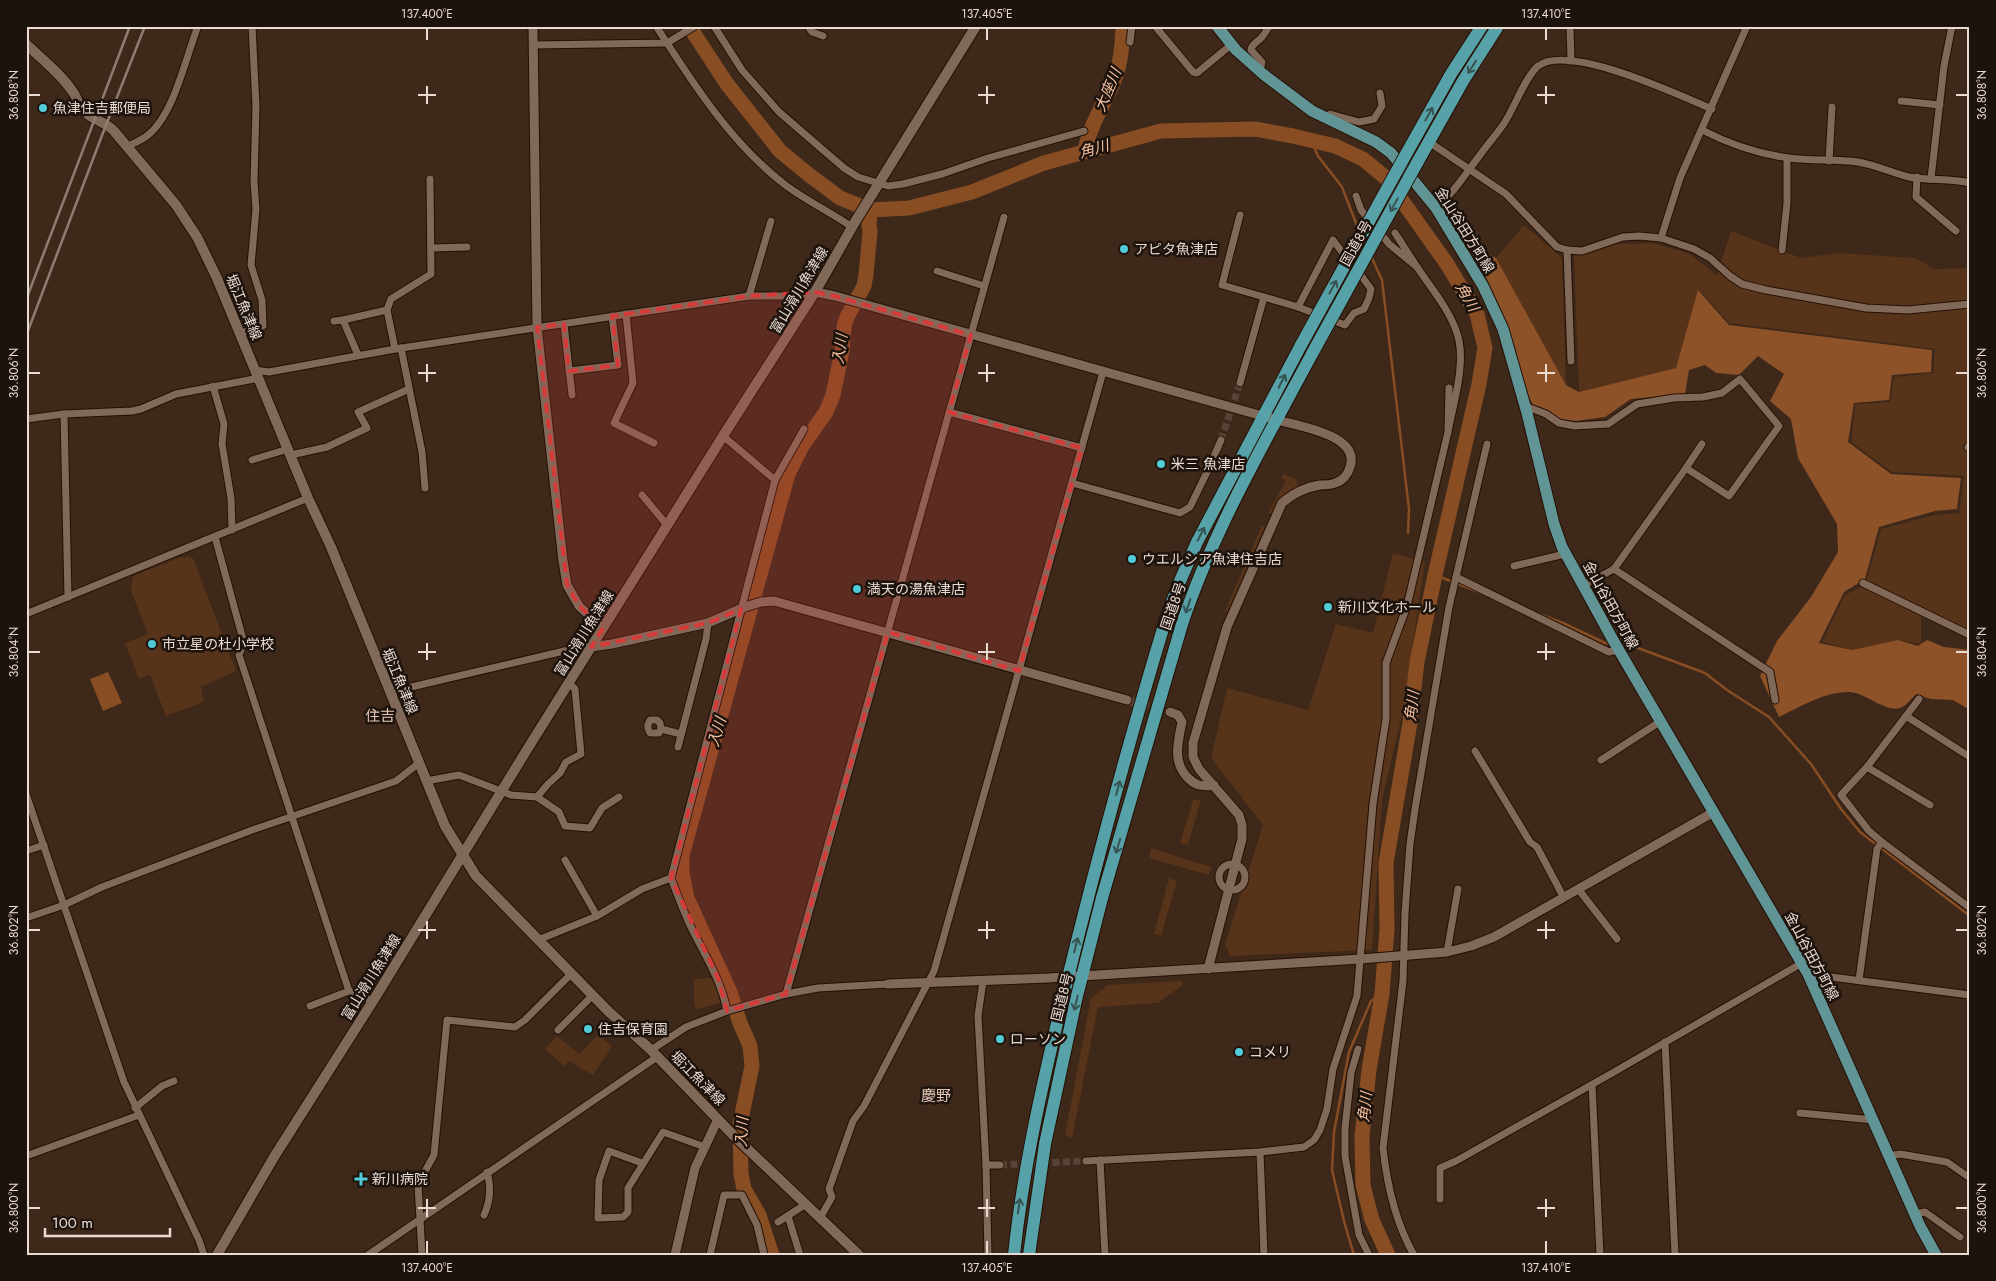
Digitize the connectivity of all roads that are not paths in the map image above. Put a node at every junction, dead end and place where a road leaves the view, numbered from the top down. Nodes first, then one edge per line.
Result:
1 (198, 26) edge
2 (252, 26) edge
3 (533, 26) edge
4 (656, 26) edge
5 (695, 26) edge
6 (714, 26) edge
7 (808, 26) edge
8 (976, 26) edge
9 (1132, 26) edge
10 (1155, 26) edge
11 (1217, 26) edge
12 (1270, 26) edge
13 (1482, 26) edge
14 (1498, 26) edge
15 (1570, 26) edge
16 (1747, 26) edge
17 (1952, 26) edge
18 (823, 36) dead end
19 (670, 42) junction
20 (1130, 42) dead end
21 (26, 44) edge
22 (1232, 44) junction
23 (533, 45) junction
24 (1570, 61) junction
25 (1260, 70) junction
26 (1380, 93) dead end
27 (1901, 101) dead end
28 (1940, 105) junction
29 (1832, 107) dead end
30 (1712, 108) junction
31 (1327, 119) junction
32 (1702, 130) junction
33 (1084, 131) dead end
34 (1429, 142) junction
35 (128, 147) junction
36 (1787, 158) junction
37 (1829, 161) junction
38 (1469, 170) junction
39 (1918, 177) junction
40 (1931, 178) junction
41 (430, 180) dead end
42 (1970, 183) edge
43 (878, 184) junction
44 (1356, 196) dead end
45 (1436, 208) junction
46 (1240, 215) dead end
47 (1004, 217) dead end
48 (772, 221) dead end
49 (853, 224) junction
50 (1956, 231) dead end
51 (1395, 233) dead end
52 (1661, 238) junction
53 (467, 247) dead end
54 (431, 248) junction
55 (1567, 250) junction
56 (1782, 250) dead end
57 (1417, 267) junction
58 (937, 271) dead end
59 (984, 286) junction
60 (815, 292) junction
61 (749, 296) junction
62 (1264, 297) junction
63 (1970, 304) edge
64 (1298, 307) junction
65 (387, 310) junction
66 (626, 314) junction
67 (612, 316) junction
68 (343, 320) junction
69 (334, 321) dead end
70 (564, 324) junction
71 (538, 327) junction
72 (241, 333) junction
73 (971, 335) junction
74 (398, 348) junction
75 (358, 355) junction
76 (1571, 361) dead end
77 (569, 371) junction
78 (1103, 372) junction
79 (257, 374) junction
80 (1240, 383) tunnel mouth
81 (213, 386) junction
82 (1450, 388) dead end
83 (409, 389) junction
84 (572, 395) dead end
85 (1525, 406) junction
86 (949, 412) junction
87 (64, 414) junction
88 (1263, 417) junction
89 (26, 419) edge
90 (1277, 420) junction
91 (804, 429) dead end
92 (1448, 432) junction
93 (723, 436) junction
94 (1220, 440) tunnel mouth
95 (654, 443) dead end
96 (1487, 444) dead end
97 (1702, 444) dead end
98 (1082, 448) junction
99 (290, 452) junction
100 (252, 460) dead end
101 (1686, 468) junction
102 (775, 480) junction
103 (1072, 483) junction
104 (425, 488) dead end
105 (642, 495) dead end
106 (308, 498) junction
107 (667, 525) junction
108 (232, 530) junction
109 (215, 537) junction
110 (1565, 554) junction
111 (1514, 566) dead end
112 (1614, 569) junction
113 (1456, 577) junction
114 (1863, 584) dead end
115 (1582, 586) junction
116 (68, 597) junction
117 (743, 608) junction
118 (26, 614) edge
119 (708, 622) junction
120 (603, 628) junction
121 (888, 632) junction
122 (1970, 635) edge
123 (1616, 645) junction
124 (591, 647) junction
125 (1019, 671) junction
126 (569, 683) junction
127 (390, 692) junction
128 (1919, 699) dead end
129 (1127, 700) tunnel mouth
130 (1775, 700) dead end
131 (1170, 712) tunnel mouth
132 (1906, 716) junction
133 (1660, 721) junction
134 (661, 729) dead end
135 (681, 734) junction
136 (678, 747) dead end
137 (1475, 751) dead end
138 (1970, 757) edge
139 (1601, 760) dead end
140 (419, 763) junction
141 (1868, 767) junction
142 (426, 781) junction
143 (1214, 785) junction
144 (501, 790) junction
145 (26, 794) edge
146 (619, 796) dead end
147 (537, 797) junction
148 (1930, 805) dead end
149 (1712, 813) junction
150 (293, 817) junction
151 (1882, 842) junction
152 (44, 845) junction
153 (26, 851) edge
154 (462, 854) junction
155 (565, 860) dead end
156 (1236, 864) junction
157 (671, 878) junction
158 (1458, 889) dead end
159 (1579, 890) junction
160 (1228, 892) junction
161 (1564, 898) junction
162 (64, 905) junction
163 (1970, 908) edge
164 (598, 916) junction
165 (26, 918) edge
166 (1617, 939) dead end
167 (538, 940) junction
168 (1447, 952) junction
169 (1404, 956) junction
170 (1361, 959) junction
171 (1802, 963) junction
172 (1208, 969) junction
173 (571, 974) junction
174 (1808, 974) junction
175 (1068, 976) junction
176 (1082, 976) junction
177 (1859, 980) junction
178 (983, 981) junction
179 (929, 982) junction
180 (888, 984) joint
181 (349, 991) junction
182 (786, 994) junction
183 (592, 995) junction
184 (1970, 995) edge
185 (373, 1001) junction
186 (310, 1006) dead end
187 (727, 1011) junction
188 (558, 1030) dead end
189 (1665, 1042) junction
190 (1358, 1049) dead end
191 (654, 1054) junction
192 (174, 1081) dead end
193 (1592, 1085) junction
194 (135, 1108) junction
195 (1800, 1113) dead end
196 (139, 1115) junction
197 (718, 1119) junction
198 (1874, 1120) junction
199 (705, 1147) junction
200 (1260, 1152) junction
201 (26, 1156) edge
202 (1890, 1156) junction
203 (1100, 1160) junction
204 (1086, 1161) tunnel mouth
205 (642, 1163) junction
206 (986, 1165) junction
207 (1000, 1165) tunnel mouth
208 (487, 1172) junction
209 (1970, 1178) edge
210 (1440, 1199) dead end
211 (806, 1204) junction
212 (1914, 1214) junction
213 (484, 1215) dead end
214 (788, 1216) junction
215 (421, 1217) junction
216 (820, 1218) junction
217 (778, 1222) dead end
218 (1960, 1237) dead end
219 (204, 1255) edge
220 (217, 1255) edge
221 (368, 1255) edge
222 (422, 1255) edge
223 (675, 1255) edge
224 (710, 1255) edge
225 (764, 1255) edge
226 (800, 1255) edge
227 (859, 1255) edge
228 (988, 1255) edge
229 (1014, 1255) edge
230 (1029, 1255) edge
231 (1105, 1255) edge
232 (1264, 1255) edge
233 (1369, 1255) edge
234 (1414, 1255) edge
235 (1600, 1255) edge
236 (1675, 1255) edge
237 (1936, 1255) edge

1 - 35 street
2 - 72 street
3 - 23 street
4 - 19 street
5 - 19 street
6 - 43 street
7 - 18 street
8 - 43 main road, 富山滑川魚津線
9 - 20 street
10 - 22 street
11 - 22 main road, 金山谷田方町線
12 - 25 street
88 -> 13 highway, 国道8号, bridge
14 -> 34 highway, 国道8号
15 - 24 street
16 - 30 street
17 - 28 street
19 - 23 street
19 - 49 street
21 - 35 main road, 堀江魚津線
22 - 25 main road, 金山谷田方町線
23 - 71 street
24 - 30 street
24 - 38 street
25 - 31 main road, 金山谷田方町線
26 - 31 street
27 - 28 street
28 - 40 street
29 - 37 street
30 - 32 street
31 - 45 main road, 金山谷田方町線
32 - 36 street
32 - 52 street
33 - 43 street
34 - 38 street
34 -> 90 highway, 国道8号, bridge
35 - 72 main road, 堀江魚津線
36 - 37 street
36 - 56 street
37 - 39 street
38 - 45 street
38 - 55 street
39 - 40 street
39 - 50 street
40 - 42 street
41 - 54 street
43 - 49 main road, 富山滑川魚津線
44 - 57 street
45 - 85 main road, 金山谷田方町線
46 - 62 street
47 - 59 street
48 - 61 street
49 - 60 main road, 富山滑川魚津線
51 - 57 street
52 - 55 street
52 - 63 street
53 - 54 street
54 - 65 street
55 - 76 street
57 - 92 street
58 - 59 street
59 - 73 street
60 - 61 street
60 - 73 street
60 - 93 main road, 富山滑川魚津線
61 - 66 street
62 - 64 street
62 - 80 street
64 - 64 street
65 - 68 street
65 - 74 street
66 - 67 street
66 - 95 street
67 - 70 street
67 - 77 street
68 - 69 street
68 - 75 street
70 - 71 street
70 - 77 street
71 - 74 street
71 - 120 street
72 - 79 main road, 堀江魚津線
73 - 78 street
73 - 86 street
74 - 75 street
74 - 83 street
75 - 79 street
77 - 84 street
78 - 88 street
78 - 98 street
79 - 81 street
79 - 99 main road, 堀江魚津線
81 - 87 street
81 - 108 street
82 - 92 street
83 - 99 street
83 - 104 street
85 - 101 street
85 - 110 main road, 金山谷田方町線
86 - 98 street
86 - 121 street
87 - 89 street
87 - 116 street
88 - 90 street
175 -> 88 highway, 国道8号
90 - 143 street
90 -> 176 highway, 国道8号
91 - 102 street
92 - 170 street
93 - 102 street
93 - 107 main road, 富山滑川魚津線
94 - 103 street
96 - 113 street
97 - 101 street
98 - 103 street
99 - 100 street
99 - 106 main road, 堀江魚津線
101 - 112 street
102 - 117 street
103 - 125 street
105 - 107 street
106 - 108 street
106 - 127 main road, 堀江魚津線
107 - 120 main road, 富山滑川魚津線
108 - 109 street
109 - 116 street
109 - 150 street
110 - 111 street
110 - 115 main road, 金山谷田方町線
112 - 115 street
112 - 130 street
113 - 123 street
113 - 169 street
114 - 122 street
115 - 123 main road, 金山谷田方町線
116 - 118 street
117 - 119 street
117 - 121 street
117 - 157 street
119 - 124 street
119 - 135 street
120 - 124 main road, 富山滑川魚津線
121 - 125 street
121 - 182 street
123 - 133 main road, 金山谷田方町線
124 - 126 main road, 富山滑川魚津線
124 - 127 street
125 - 129 street
125 - 179 street
126 - 144 main road, 富山滑川魚津線
126 - 147 street
127 - 140 main road, 堀江魚津線
128 - 132 street
131 - 143 street
132 - 138 street
132 - 141 street
133 - 139 street
133 - 149 main road, 金山谷田方町線
134 - 135 street
135 - 136 street
137 - 161 street
140 - 142 main road, 堀江魚津線
140 - 150 street
141 - 148 street
141 - 151 street
142 - 144 street
142 - 154 main road, 堀江魚津線
143 - 156 street
144 - 147 street
144 - 154 main road, 富山滑川魚津線
145 - 152 street
146 - 147 street
149 - 159 street
149 - 171 main road, 金山谷田方町線
150 - 162 street
150 - 181 street
151 - 163 street
151 - 177 street
152 - 153 street
152 - 162 street
154 - 167 main road, 堀江魚津線
154 - 185 main road, 富山滑川魚津線
155 - 164 street
156 - 160 street
156 - 160 street
156 - 160 street
157 - 164 street
157 - 187 street
158 - 168 street
159 - 161 street
159 - 166 street
160 - 172 street
161 - 168 street
162 - 165 street
162 - 194 street
164 - 167 street
167 - 173 main road, 堀江魚津線
168 - 169 street
169 - 170 street
169 - 234 street
170 - 172 street
170 - 200 street
171 - 174 main road, 金山谷田方町線
171 - 189 street
172 - 176 street
173 - 183 main road, 堀江魚津線
173 - 215 street
174 - 177 street
174 - 198 main road, 金山谷田方町線
175 - 176 street
175 - 178 street
229 -> 175 highway, 国道8号
176 -> 230 highway, 国道8号
177 - 184 street
178 - 179 street
178 - 206 street
179 - 180 street
179 - 216 street
180 - 182 street
181 - 185 street
181 - 186 street
182 - 187 street
183 - 188 street
183 - 191 main road, 堀江魚津線
185 - 220 main road, 富山滑川魚津線
187 - 191 street
189 - 193 street
189 - 236 street
190 - 233 street
191 - 197 main road, 堀江魚津線
191 - 208 street
192 - 194 street
193 - 210 street
193 - 235 street
194 - 196 street
195 - 198 street
196 - 201 street
196 - 219 street
197 - 199 street
197 - 211 main road, 堀江魚津線
198 - 202 main road, 金山谷田方町線
199 - 205 street
199 - 223 street
200 - 203 street
200 - 232 street
202 - 209 street
202 - 212 main road, 金山谷田方町線
203 - 204 street
203 - 231 street
205 - 205 street
206 - 207 street
206 - 228 street
208 - 213 street
208 - 215 street
211 - 214 street
211 - 216 main road, 堀江魚津線
212 - 218 street
212 - 237 main road, 金山谷田方町線
214 - 217 street
214 - 226 street
215 - 221 street
215 - 222 street
216 - 227 main road, 堀江魚津線
224 - 225 street

